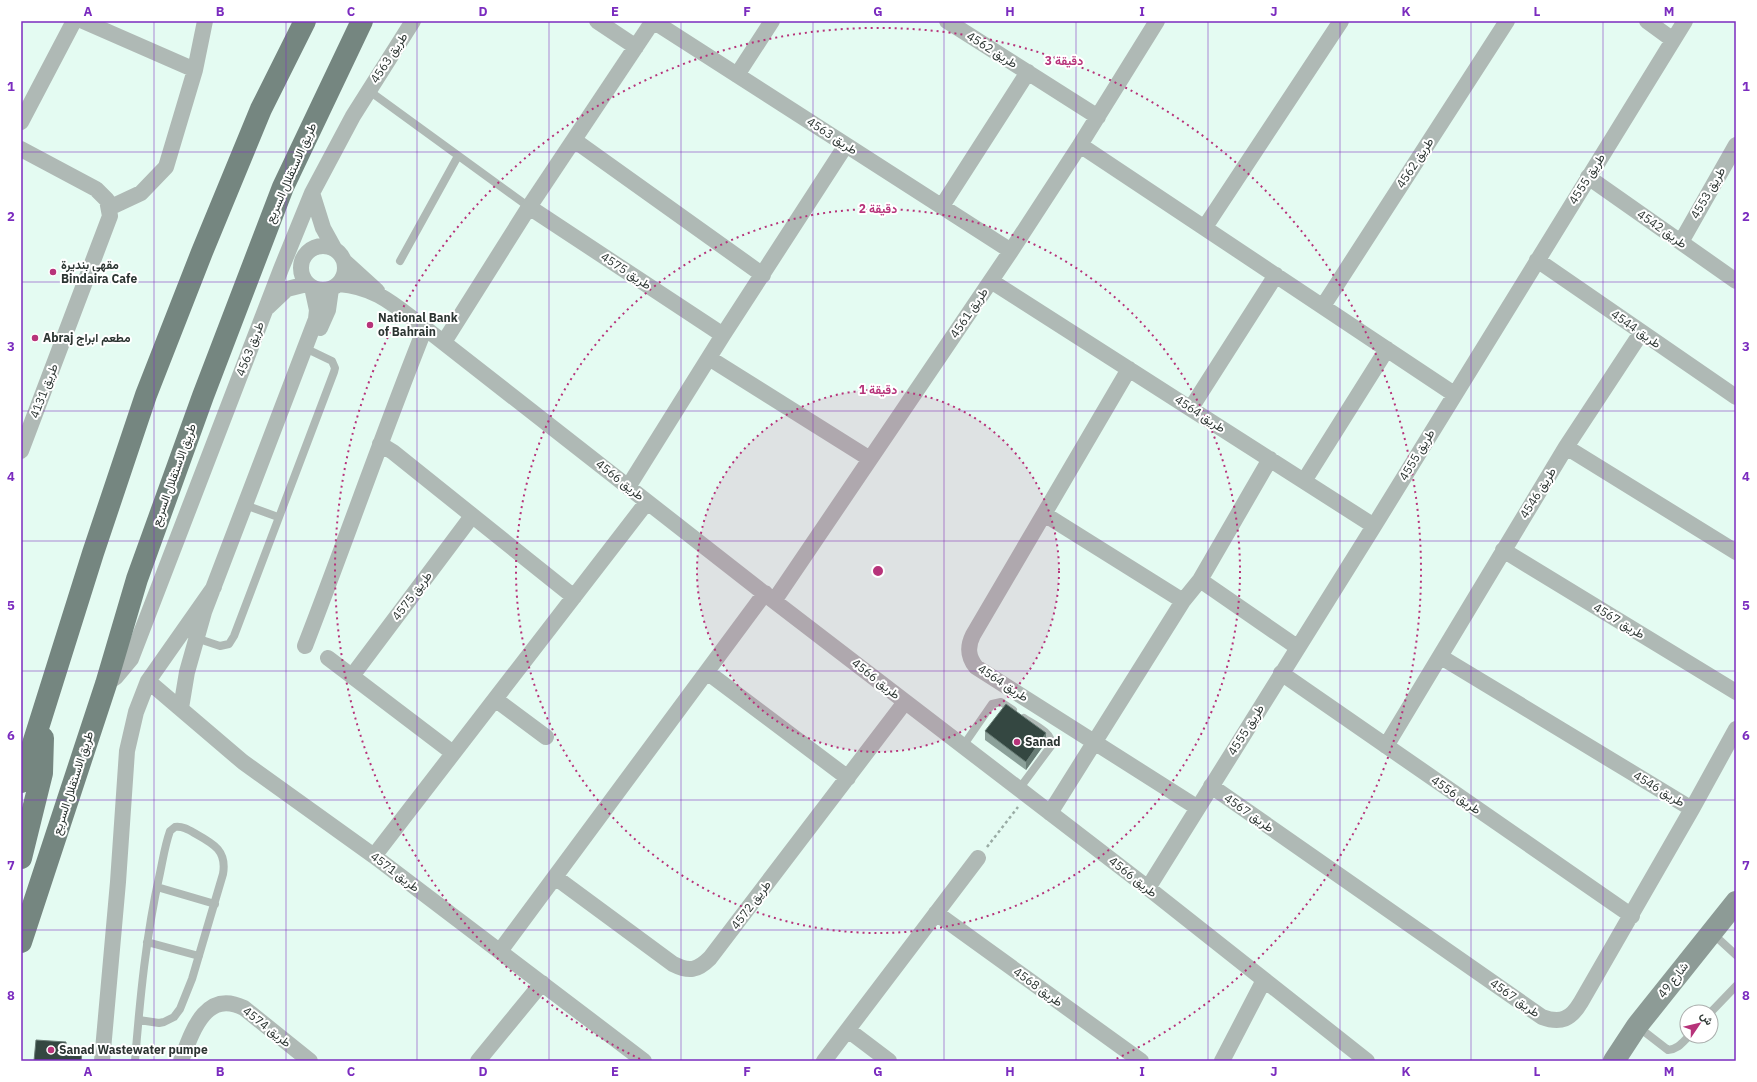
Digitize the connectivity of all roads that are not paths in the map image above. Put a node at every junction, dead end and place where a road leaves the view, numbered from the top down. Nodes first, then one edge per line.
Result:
1 (74, 21) edge
2 (83, 21) edge
3 (205, 21) edge
4 (305, 21) edge
5 (362, 21) edge
6 (413, 21) edge
7 (597, 21) edge
8 (653, 21) edge
9 (772, 21) edge
10 (947, 21) edge
11 (1157, 21) edge
12 (1341, 21) edge
13 (1507, 21) edge
14 (1647, 21) edge
15 (1685, 21) edge
16 (1673, 40) junction
17 (636, 47) junction
18 (195, 70) junction
19 (1028, 72) junction
20 (738, 75) junction
21 (368, 90) junction
22 (1098, 117) junction
23 (21, 122) edge
24 (574, 140) junction
25 (846, 145) junction
26 (1080, 145) junction
27 (1736, 145) edge
28 (23, 156) edge
29 (458, 156) junction
30 (1588, 177) junction
31 (312, 194) junction
32 (942, 206) junction
33 (529, 207) junction
34 (109, 208) junction
35 (1205, 227) junction
36 (1680, 242) junction
37 (334, 248) junction
38 (1011, 251) junction
39 (1537, 260) junction
40 (344, 261) junction
41 (400, 261) dead end
42 (763, 275) junction
43 (1276, 275) junction
44 (1735, 277) edge
45 (991, 281) junction
46 (310, 285) junction
47 (335, 286) junction
48 (384, 298) junction
49 (1323, 306) junction
50 (265, 311) junction
51 (425, 328) junction
52 (1641, 333) junction
53 (724, 335) junction
54 (444, 342) junction
55 (1387, 349) junction
56 (303, 356) junction
57 (708, 358) junction
58 (1129, 369) junction
59 (1454, 394) junction
60 (1736, 397) edge
61 (1191, 408) junction
62 (380, 444) junction
63 (1566, 447) junction
64 (21, 452) edge
65 (1270, 459) junction
66 (870, 460) junction
67 (1304, 481) junction
68 (628, 487) junction
69 (647, 502) junction
70 (245, 505) junction
71 (1044, 514) junction
72 (472, 516) junction
73 (278, 517) junction
74 (1374, 526) junction
75 (1503, 550) junction
76 (1736, 552) edge
77 (1200, 580) junction
78 (214, 587) junction
79 (574, 596) junction
80 (770, 597) junction
81 (1183, 601) junction
82 (196, 638) junction
83 (305, 646) dead end
84 (1297, 647) junction
85 (1441, 657) junction
86 (328, 658) dead end
87 (708, 672) junction
88 (1281, 673) junction
89 (352, 676) junction
90 (148, 681) junction
91 (106, 684) junction
92 (1736, 692) edge
93 (495, 699) junction
94 (905, 702) junction
95 (181, 708) junction
96 (44, 714) junction
97 (1736, 729) edge
98 (546, 737) dead end
99 (1095, 742) junction
100 (963, 746) junction
101 (1386, 746) junction
102 (454, 753) junction
103 (848, 778) junction
104 (21, 782) edge
105 (1211, 786) junction
106 (1023, 792) junction
107 (1198, 808) junction
108 (1692, 809) junction
109 (1050, 813) junction
110 (374, 856) junction
111 (21, 858) edge
112 (978, 858) road end
113 (555, 876) junction
114 (157, 887) junction
115 (1148, 888) junction
116 (1736, 902) edge
117 (215, 904) junction
118 (936, 913) junction
119 (1632, 916) junction
120 (1712, 932) junction
121 (21, 942) edge
122 (147, 942) junction
123 (500, 951) junction
124 (1736, 955) edge
125 (199, 956) junction
126 (1264, 980) junction
127 (542, 983) junction
128 (1736, 986) edge
129 (1719, 1004) edge
130 (139, 1020) junction
131 (1638, 1026) junction
132 (848, 1030) junction
133 (1682, 1044) edge
134 (102, 1061) edge
135 (135, 1061) edge
136 (181, 1061) edge
137 (310, 1061) edge
138 (478, 1061) edge
139 (644, 1061) edge
140 (824, 1061) edge
141 (889, 1061) edge
142 (1141, 1061) edge
143 (1222, 1061) edge
144 (1367, 1061) edge
145 (1614, 1061) edge

1 - 23 street
2 - 18 street
3 - 18 street
4 - 96 main road
5 - 91 main road, طريق الاستقلال السريع
6 - 21 street, طريق 4563
7 - 17 street
8 - 17 street, طريق 4563
8 - 20 street, طريق 4563
9 - 20 street
10 - 19 street, طريق 4562
11 - 22 street, طريق 4561
12 - 35 street
13 - 49 street, طريق 4562
14 - 16 street
15 - 16 street, طريق 4555
16 - 30 street, طريق 4555
17 - 24 street, طريق 4563
18 - 34 street
19 - 22 street, طريق 4562
19 - 32 street
20 - 25 street, طريق 4563
21 - 29 lane
21 - 31 street, طريق 4563
22 - 26 street, طريق 4561
24 - 33 street, طريق 4563
24 - 42 street
25 - 32 street, طريق 4563
25 - 42 street
26 - 35 street
26 - 38 street, طريق 4561
27 - 36 street, طريق 4553
28 - 34 street
29 - 33 lane
29 - 41 lane
30 - 36 street, طريق 4542
30 - 39 street, طريق 4555
31 - 37 street
31 - 50 street, طريق 4563
32 - 38 street, طريق 4563
33 - 53 street, طريق 4575
33 - 54 street, طريق 4563
34 - 64 street, طريق 4131
35 - 43 street
36 - 44 street, طريق 4542
37 - 40 street
37 - 46 street
38 - 45 street, طريق 4561
39 - 52 street, طريق 4544
39 - 59 street, طريق 4555
40 - 47 street
40 - 48 street, طريق 4566
42 - 53 street
43 - 49 street
43 - 61 street
45 - 58 street, طريق 4564
45 - 66 street, طريق 4561
46 - 47 street
46 - 50 street
46 - 56 street
47 - 48 street, طريق 4566
47 - 56 street
48 - 51 street, طريق 4566
49 - 55 street
50 - 91 street, طريق 4563
51 - 54 street, طريق 4566
51 - 62 street
52 - 60 street, طريق 4544
52 - 63 street, طريق 4546
53 - 57 street
54 - 68 street, طريق 4566
55 - 59 street
55 - 67 street
56 - 70 street
56 - 73 lane
57 - 66 street
57 - 68 street
58 - 61 street, طريق 4564
58 - 71 street, طريق 4564
59 - 74 street, طريق 4555
61 - 65 street, طريق 4564
62 - 72 street
62 - 83 street
63 - 75 street, طريق 4546
63 - 76 street
65 - 67 street, طريق 4564
65 - 77 street
66 - 80 street, طريق 4561
67 - 74 street, طريق 4564
68 - 69 street, طريق 4566
69 - 79 street
69 - 80 street, طريق 4566
70 - 73 lane
70 - 78 street
71 - 81 street
71 - 99 street, طريق 4564
72 - 79 street
72 - 89 street, طريق 4575
73 - 82 lane
74 - 84 street, طريق 4555
75 - 85 street, طريق 4546
75 - 92 street, طريق 4567
77 - 81 street
77 - 84 street
78 - 82 street
78 - 90 street
79 - 93 street
80 - 87 street
80 - 94 street, طريق 4566
81 - 99 street
82 - 95 street
84 - 88 street, طريق 4555
85 - 101 street, طريق 4546
85 - 108 street, طريق 4546
86 - 89 street
87 - 103 street
87 - 113 street
88 - 101 street, طريق 4556
88 - 105 street, طريق 4555
89 - 102 street
90 - 95 street, طريق 4571
90 - 134 street
91 - 121 main road, طريق الاستقلال السريع
93 - 98 street
93 - 102 street
94 - 100 street, طريق 4566
94 - 103 street, طريق 4572
95 - 110 street, طريق 4571
96 - 104 main road
96 - 111 main road
97 - 108 street, طريق 4567
99 - 107 street, طريق 4564
99 - 109 street
100 - 106 street, طريق 4566
100 - 106 lane
101 - 119 street, طريق 4556
102 - 110 street
103 - 113 street, طريق 4572
105 - 107 street, طريق 4555
105 - 119 street, طريق 4567
106 - 109 street, طريق 4566
107 - 115 street, طريق 4555
108 - 119 street, طريق 4567
109 - 115 street, طريق 4566
110 - 123 street, طريق 4571
112 - 118 street
113 - 123 street
114 - 117 lane
114 - 117 lane
114 - 122 lane
115 - 126 street, طريق 4566
116 - 120 street, شارع 49
117 - 125 lane
118 - 132 street
118 - 142 street, طريق 4568
120 - 124 lane
120 - 131 street, شارع 49
122 - 125 lane
122 - 130 lane
123 - 127 street, طريق 4571
125 - 130 lane
126 - 143 street
126 - 144 street, طريق 4566
127 - 138 street
127 - 139 street, طريق 4571
128 - 129 lane
130 - 135 lane
131 - 133 lane
131 - 145 street, شارع 49
132 - 140 street
132 - 141 street
136 - 137 street, طريق 4574

